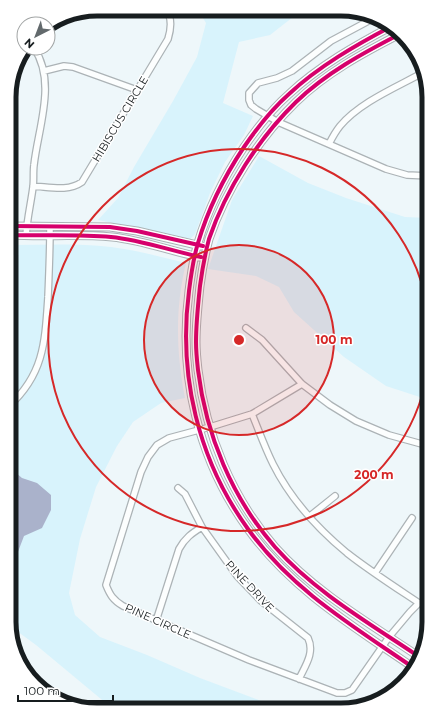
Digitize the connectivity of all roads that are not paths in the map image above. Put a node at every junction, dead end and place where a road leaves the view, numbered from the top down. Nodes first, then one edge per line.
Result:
1 (169, 16) edge
2 (368, 21) edge
3 (385, 30) edge
4 (394, 37) edge
5 (37, 56) edge
6 (44, 71) junction
7 (419, 75) edge
8 (137, 90) junction
9 (268, 116) junction
10 (278, 122) junction
11 (329, 144) junction
12 (422, 176) edge
13 (33, 186) junction
14 (16, 226) edge
15 (27, 226) junction
16 (50, 226) junction
17 (16, 235) edge
18 (26, 236) junction
19 (50, 236) junction
20 (197, 245) junction
21 (208, 247) junction
22 (195, 256) junction
23 (205, 258) junction
24 (246, 328) dead end
25 (302, 384) junction
26 (16, 399) edge
27 (252, 414) junction
28 (210, 427) junction
29 (199, 430) junction
30 (422, 444) edge
31 (178, 488) dead end
32 (335, 496) dead end
33 (310, 516) junction
34 (412, 518) dead end
35 (202, 527) junction
36 (375, 573) junction
37 (422, 602) edge
38 (419, 603) junction
39 (156, 621) junction
40 (389, 637) junction
41 (382, 647) junction
42 (415, 654) edge
43 (409, 665) edge
44 (299, 679) junction

1 - 8 street, HIBISCUS CIRCLE
2 - 9 street
3 - 9 street
4 - 10 street
5 - 6 street
6 - 8 street
6 - 13 street
7 - 11 street
8 - 13 street, HIBISCUS CIRCLE
9 - 10 street
9 - 20 street
10 - 11 street
10 - 21 street
11 - 12 street
13 - 15 street
14 - 15 street
15 - 16 street
15 - 18 street
16 - 19 street
16 - 20 street
17 - 18 street
18 - 19 street
19 - 22 street
19 - 26 street
20 - 21 street
20 - 22 street
21 - 23 street
22 - 23 street
22 - 29 street
23 - 28 street
24 - 25 street
25 - 27 street, PINE CIRCLE
25 - 30 street
27 - 28 street, PINE CIRCLE
27 - 33 street
28 - 29 street, PINE CIRCLE
28 - 40 street
29 - 39 street, PINE CIRCLE
29 - 41 street
31 - 35 street, PINE DRIVE
32 - 33 street
33 - 36 street
34 - 36 street
35 - 39 street
35 - 44 street, PINE DRIVE
36 - 38 street
37 - 38 street
38 - 40 street, PINE CIRCLE
39 - 44 street, PINE CIRCLE
40 - 41 street, PINE CIRCLE
40 - 42 street
41 - 43 street
41 - 44 street, PINE CIRCLE

